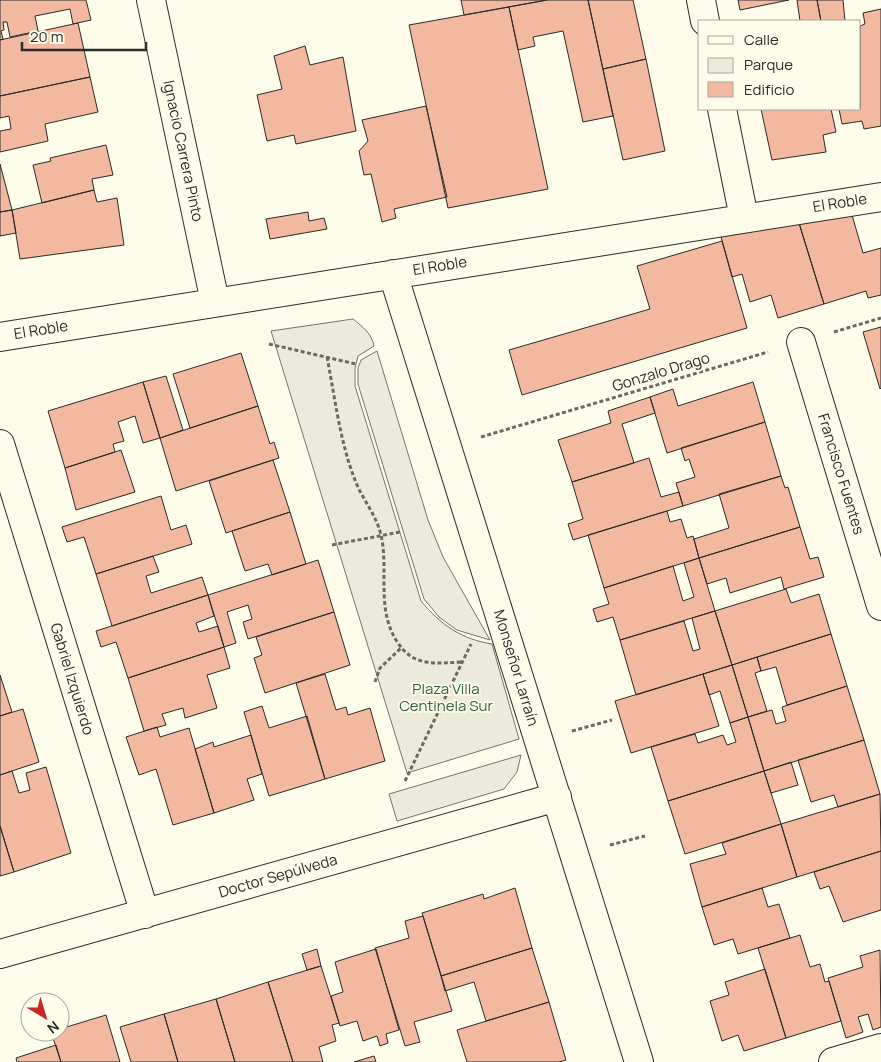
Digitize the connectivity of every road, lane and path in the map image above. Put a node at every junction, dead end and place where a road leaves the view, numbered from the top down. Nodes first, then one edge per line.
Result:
1 (151, 0) edge
2 (701, 0) edge
3 (705, 20) edge
4 (722, 110) edge
5 (881, 197) edge
6 (744, 218) junction
7 (393, 274) junction
8 (215, 302) junction
9 (881, 318) edge
10 (0, 337) edge
11 (801, 342) junction
12 (270, 344) dead end
13 (327, 357) junction
14 (356, 364) dead end
15 (0, 444) edge
16 (447, 447) junction
17 (400, 532) dead end
18 (381, 536) junction
19 (332, 545) dead end
20 (881, 606) edge
21 (473, 641) dead end
22 (402, 646) junction
23 (463, 662) junction
24 (375, 682) dead end
25 (612, 720) dead end
26 (564, 732) dead end
27 (406, 781) dead end
28 (557, 797) junction
29 (645, 836) dead end
30 (608, 846) dead end
31 (145, 914) junction
32 (0, 954) edge
33 (881, 1048) edge
34 (639, 1062) edge
35 (834, 1062) edge

1 - 8 street, Ignacio Carrera Pinto
2 - 3 street
4 - 6 street
5 - 6 street, El Roble
6 - 7 street, El Roble
7 - 8 street, El Roble
7 - 16 street, Monseñor Larraín
8 - 10 street, El Roble
9 - 11 path, Gonzalo Drago
11 - 16 path, Gonzalo Drago
11 - 20 street, Francisco Fuentes
12 - 13 path
13 - 14 path
13 - 18 path
15 - 31 street, Gabriel Izquierdo
16 - 28 street, Monseñor Larraín
17 - 18 path
18 - 19 path
18 - 22 path
21 - 23 path
22 - 23 path
22 - 24 path
23 - 27 path
25 - 26 path
28 - 31 street, Doctor Sepúlveda
28 - 34 street, Monseñor Larraín
29 - 30 path
31 - 32 street, Doctor Sepúlveda
33 - 35 street

